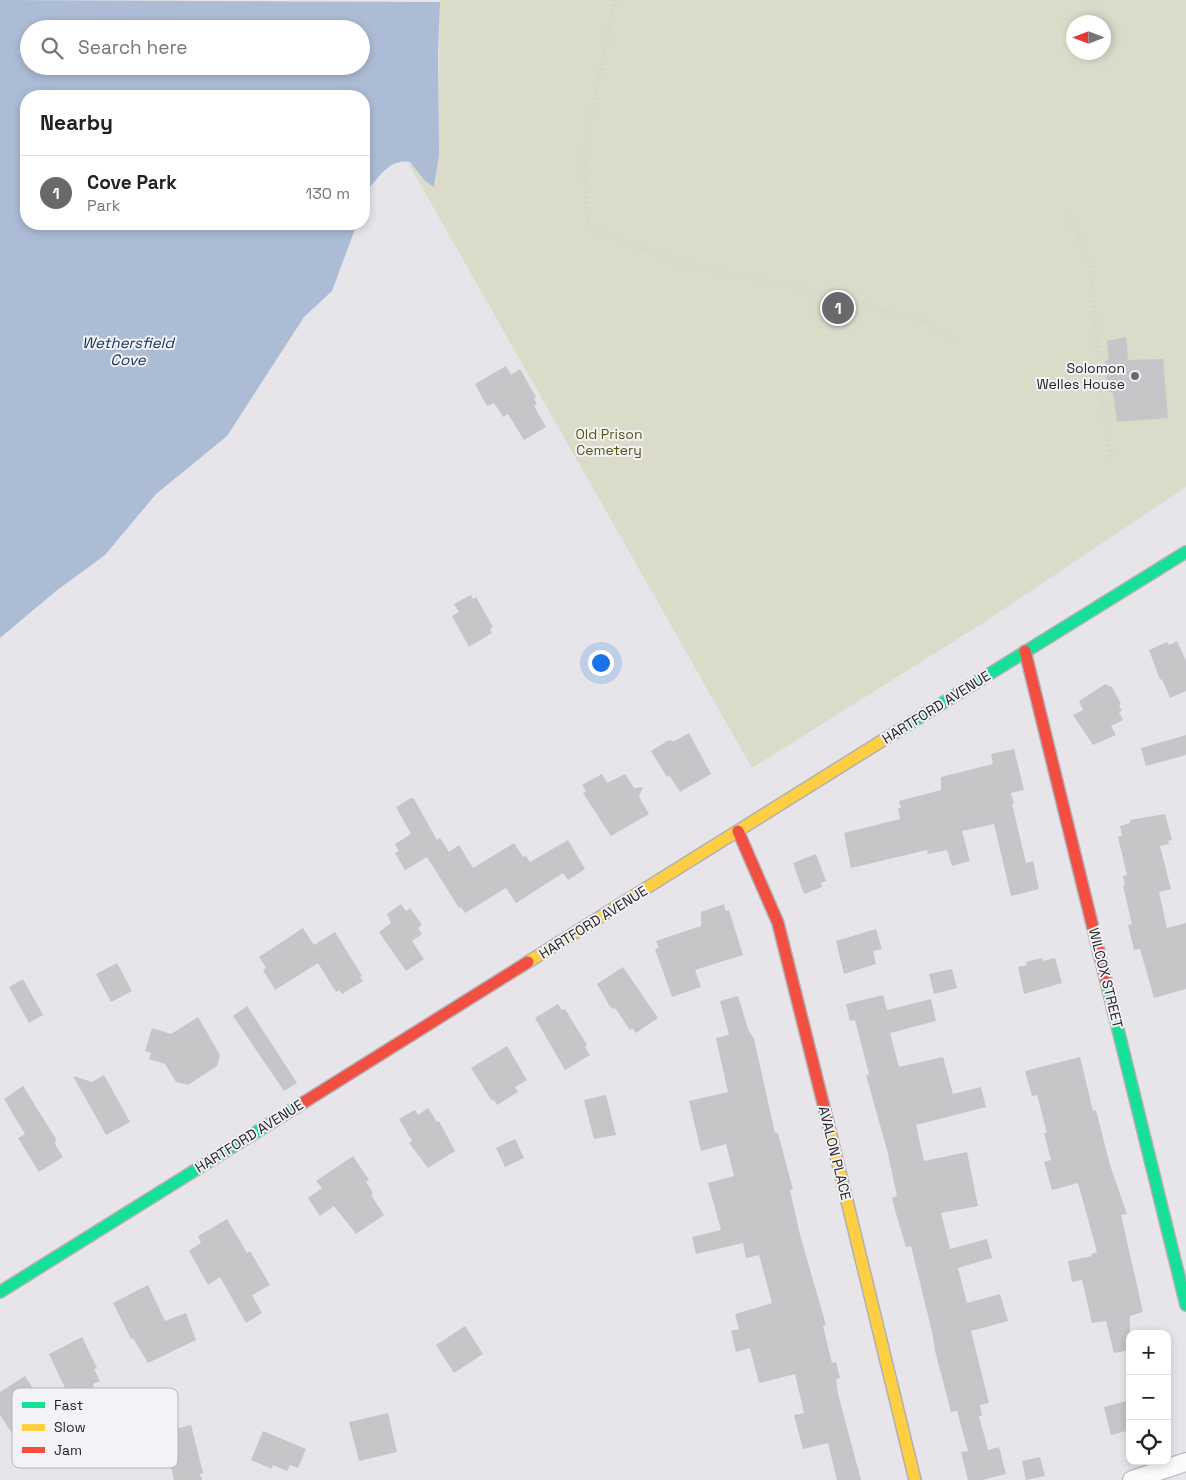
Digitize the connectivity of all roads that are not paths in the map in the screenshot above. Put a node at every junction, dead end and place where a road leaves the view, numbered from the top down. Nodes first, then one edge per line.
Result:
1 (1186, 552) edge
2 (1025, 651) junction
3 (738, 831) junction
4 (0, 1292) edge
5 (1186, 1305) edge
6 (1186, 1462) edge
7 (915, 1480) edge
8 (1132, 1480) edge

1 - 2 street, HARTFORD AVENUE
2 - 3 street, HARTFORD AVENUE
2 - 5 street, WILCOX STREET
3 - 4 street, HARTFORD AVENUE
3 - 7 street, AVALON PLACE
6 - 8 street

